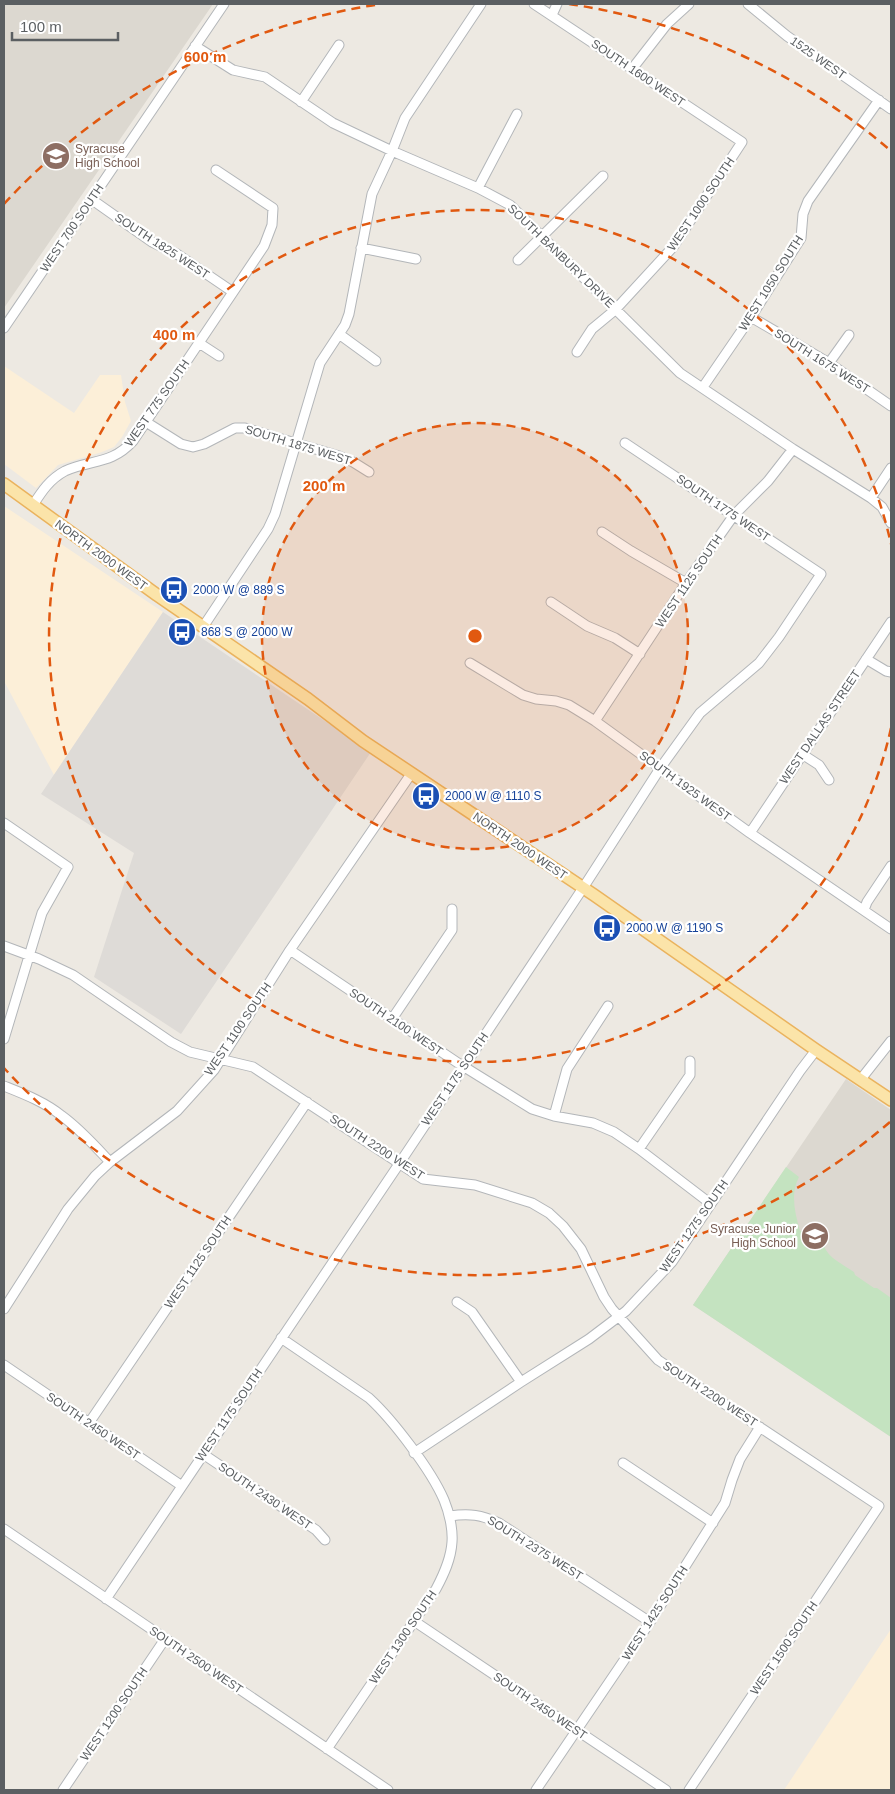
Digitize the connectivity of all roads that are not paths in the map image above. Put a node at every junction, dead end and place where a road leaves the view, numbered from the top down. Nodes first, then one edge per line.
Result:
1 (224, 4) edge
2 (481, 4) edge
3 (534, 4) edge
4 (557, 4) edge
5 (688, 4) edge
6 (748, 4) edge
7 (552, 15) junction
8 (339, 45) dead end
9 (195, 46) junction
10 (632, 69) junction
11 (879, 100) junction
12 (301, 102) junction
13 (891, 109) edge
14 (517, 114) dead end
15 (742, 142) joint
16 (392, 151) junction
17 (216, 170) dead end
18 (603, 176) dead end
19 (478, 188) junction
20 (91, 199) junction
21 (541, 236) junction
22 (361, 248) junction
23 (416, 259) dead end
24 (518, 260) dead end
25 (233, 292) junction
26 (616, 310) junction
27 (751, 317) junction
28 (4, 328) edge
29 (338, 334) junction
30 (849, 335) dead end
31 (199, 343) junction
32 (578, 352) dead end
33 (219, 356) dead end
34 (376, 361) dead end
35 (830, 363) junction
36 (703, 387) junction
37 (891, 406) edge
38 (146, 422) junction
39 (297, 443) junction
40 (625, 443) dead end
41 (793, 449) junction
42 (891, 468) edge
43 (369, 472) dead end
44 (4, 484) edge
45 (871, 498) junction
46 (33, 505) junction
47 (734, 515) junction
48 (891, 523) edge
49 (602, 532) dead end
50 (821, 574) joint
51 (686, 583) junction
52 (551, 602) dead end
53 (891, 622) edge
54 (203, 627) junction
55 (640, 654) junction
56 (866, 659) junction
57 (470, 663) dead end
58 (891, 672) edge
59 (595, 721) junction
60 (802, 754) junction
61 (661, 768) junction
62 (411, 774) junction
63 (829, 780) dead end
64 (4, 823) edge
65 (750, 833) junction
66 (891, 866) edge
67 (583, 888) junction
68 (452, 909) dead end
69 (864, 910) junction
70 (891, 929) edge
71 (4, 946) edge
72 (290, 950) junction
73 (29, 955) junction
74 (608, 1006) dead end
75 (392, 1019) junction
76 (4, 1039) edge
77 (891, 1041) edge
78 (816, 1050) junction
79 (220, 1060) junction
80 (690, 1061) dead end
81 (463, 1066) junction
82 (861, 1079) junction
83 (4, 1086) edge
84 (891, 1100) edge
85 (307, 1102) junction
86 (554, 1116) junction
87 (639, 1149) junction
88 (110, 1162) junction
89 (399, 1164) junction
90 (711, 1204) junction
91 (458, 1302) dead end
92 (4, 1309) edge
93 (618, 1317) junction
94 (281, 1338) junction
95 (4, 1365) edge
96 (521, 1382) junction
97 (89, 1423) junction
98 (760, 1427) junction
99 (414, 1453) junction
100 (203, 1454) junction
101 (623, 1463) dead end
102 (182, 1486) junction
103 (879, 1506) joint
104 (450, 1516) junction
105 (713, 1523) junction
106 (4, 1529) edge
107 (325, 1540) dead end
108 (106, 1599) junction
109 (414, 1621) junction
110 (650, 1622) junction
111 (165, 1639) junction
112 (577, 1730) junction
113 (327, 1749) junction
114 (63, 1790) edge
115 (388, 1790) edge
116 (536, 1790) edge
117 (666, 1790) edge
118 (688, 1790) edge

1 - 9 street, WEST 700 SOUTH
2 - 16 street
3 - 7 street, SOUTH 1600 WEST
4 - 7 street
5 - 10 street
6 - 11 street, 1525 WEST
7 - 10 street, SOUTH 1600 WEST
8 - 12 street
9 - 12 street, SOUTH BANBURY DRIVE
9 - 20 street, WEST 700 SOUTH
10 - 15 street, SOUTH 1600 WEST
11 - 13 street, 1525 WEST
11 - 27 street, WEST 1050 SOUTH
12 - 16 street, SOUTH BANBURY DRIVE
14 - 19 street
15 - 26 street, WEST 1000 SOUTH
16 - 19 street, SOUTH BANBURY DRIVE
16 - 22 street
17 - 25 street, WEST 775 SOUTH
18 - 21 street
19 - 21 street, SOUTH BANBURY DRIVE
20 - 25 street, SOUTH 1825 WEST
20 - 28 street, WEST 700 SOUTH
21 - 24 street
21 - 26 street, SOUTH BANBURY DRIVE
22 - 23 street
22 - 29 street
25 - 31 street, WEST 775 SOUTH
26 - 32 street, WEST 1000 SOUTH
26 - 36 street, SOUTH BANBURY DRIVE
27 - 35 street, SOUTH 1675 WEST
27 - 36 street, WEST 1050 SOUTH
29 - 34 street
29 - 39 street
30 - 35 street
31 - 33 street
31 - 38 street, WEST 775 SOUTH
35 - 37 street, SOUTH 1675 WEST
36 - 41 street, SOUTH BANBURY DRIVE
38 - 39 street, SOUTH 1875 WEST
38 - 46 street, WEST 775 SOUTH
39 - 43 street, SOUTH 1875 WEST
39 - 54 street
40 - 47 street, SOUTH 1775 WEST
41 - 45 street, SOUTH BANBURY DRIVE
41 - 47 street, WEST 1125 SOUTH
42 - 45 street
44 - 46 main road, NORTH 2000 WEST
45 - 48 street, SOUTH BANBURY DRIVE
46 - 54 main road, NORTH 2000 WEST
47 - 50 street, SOUTH 1775 WEST
47 - 51 street, WEST 1125 SOUTH
49 - 51 street
50 - 61 street, WEST 1175 SOUTH
51 - 55 street, WEST 1125 SOUTH
52 - 55 street
53 - 56 street, WEST DALLAS STREET
54 - 62 main road, NORTH 2000 WEST
55 - 59 street, WEST 1125 SOUTH
56 - 58 street
56 - 60 street, WEST DALLAS STREET
57 - 59 street, SOUTH 1925 WEST
59 - 61 street, SOUTH 1925 WEST
60 - 63 street
60 - 65 street, WEST DALLAS STREET
61 - 65 street, SOUTH 1925 WEST
61 - 67 street, WEST 1175 SOUTH
62 - 67 main road, NORTH 2000 WEST
62 - 72 street, WEST 1100 SOUTH
64 - 73 street
65 - 69 street, SOUTH 1925 WEST
66 - 69 street
67 - 78 main road, NORTH 2000 WEST
67 - 81 street, WEST 1175 SOUTH
68 - 75 street
69 - 70 street, SOUTH 1925 WEST
71 - 73 street, SOUTH 2200 WEST
72 - 75 street, SOUTH 2100 WEST
72 - 79 street, WEST 1100 SOUTH
73 - 76 street
73 - 79 street, SOUTH 2200 WEST
74 - 86 street
75 - 81 street, SOUTH 2100 WEST
77 - 82 street
78 - 82 main road, NORTH 2000 WEST
78 - 90 street, WEST 1275 SOUTH
79 - 85 street, SOUTH 2200 WEST
79 - 88 street, WEST 1100 SOUTH
80 - 87 street
81 - 86 street, SOUTH 2100 WEST
81 - 89 street, WEST 1175 SOUTH
82 - 84 main road, NORTH 2000 WEST
83 - 88 street
85 - 89 street, SOUTH 2200 WEST
85 - 97 street, WEST 1125 SOUTH
86 - 87 street, SOUTH 2100 WEST
87 - 90 street, SOUTH 2100 WEST
88 - 92 street, WEST 1100 SOUTH
89 - 93 street, SOUTH 2200 WEST
89 - 94 street, WEST 1175 SOUTH
90 - 93 street, WEST 1275 SOUTH
91 - 96 street
93 - 96 street, WEST 1275 SOUTH
93 - 98 street, SOUTH 2200 WEST
94 - 99 street
94 - 100 street, WEST 1175 SOUTH
95 - 97 street, SOUTH 2450 WEST
96 - 99 street, WEST 1275 SOUTH
97 - 102 street, SOUTH 2450 WEST
98 - 103 street, SOUTH 2200 WEST
98 - 105 street, WEST 1425 SOUTH
99 - 104 street
100 - 102 street, WEST 1175 SOUTH
100 - 107 street, SOUTH 2430 WEST
101 - 105 street
102 - 108 street, WEST 1175 SOUTH
103 - 118 street, WEST 1500 SOUTH
104 - 109 street, WEST 1300 SOUTH
104 - 110 street, SOUTH 2375 WEST
105 - 110 street, WEST 1425 SOUTH
106 - 108 street, SOUTH 2500 WEST
108 - 111 street, SOUTH 2500 WEST
109 - 112 street, SOUTH 2450 WEST
109 - 113 street, WEST 1300 SOUTH
110 - 112 street, WEST 1425 SOUTH
111 - 113 street, SOUTH 2500 WEST
111 - 114 street, WEST 1200 SOUTH
112 - 116 street, WEST 1425 SOUTH
112 - 117 street, SOUTH 2450 WEST
113 - 115 street, SOUTH 2500 WEST

